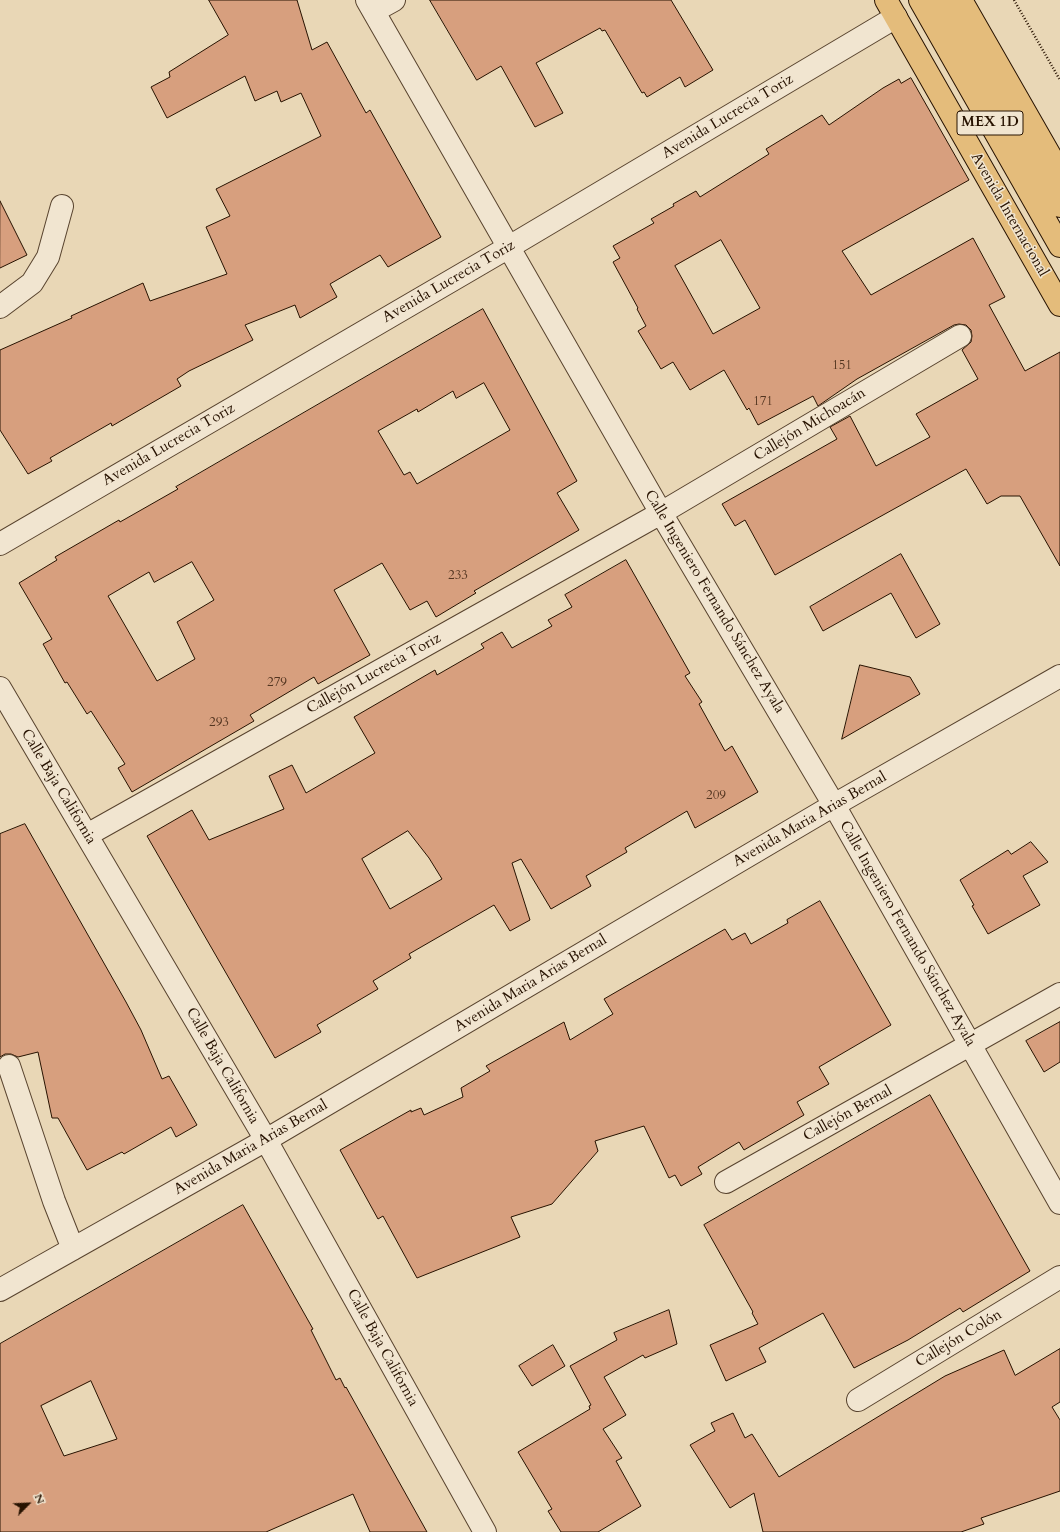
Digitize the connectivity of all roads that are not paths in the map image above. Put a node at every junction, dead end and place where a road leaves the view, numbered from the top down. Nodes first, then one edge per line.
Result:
1 (394, 0) edge
2 (920, 0) edge
3 (930, 0) edge
4 (943, 0) edge
5 (961, 0) edge
6 (371, 6) edge
7 (891, 8) edge
8 (1060, 173) edge
9 (62, 206) dead end
10 (1060, 206) edge
11 (1060, 229) edge
12 (1060, 246) edge
13 (509, 247) junction
14 (1060, 305) edge
15 (0, 307) edge
16 (960, 336) dead end
17 (661, 513) junction
18 (0, 544) edge
19 (1060, 676) edge
20 (0, 688) edge
21 (834, 805) junction
22 (87, 835) junction
23 (1060, 994) edge
24 (970, 1045) junction
25 (9, 1066) dead end
26 (266, 1140) junction
27 (726, 1182) dead end
28 (1060, 1204) edge
29 (73, 1249) junction
30 (1060, 1277) edge
31 (0, 1290) edge
32 (858, 1400) dead end
33 (485, 1532) edge

1 - 6 street
2 - 12 main road, Avenida Internacional / MEX 1D
3 - 11 main road
4 - 10 main road
5 - 8 main road, MEX 1D
6 - 13 street, Calle Ingeniero Fernando Sánchez Ayala
7 - 13 street, Avenida Lucrecia Toriz
7 - 14 main road, Avenida Internacional
9 - 15 street
13 - 17 street, Calle Ingeniero Fernando Sánchez Ayala
13 - 18 street, Avenida Lucrecia Toriz
16 - 17 street, Callejón Michoacán
17 - 21 street, Calle Ingeniero Fernando Sánchez Ayala
17 - 22 street, Callejón Lucrecia Toriz
19 - 21 street, Avenida Maria Arias Bernal
20 - 22 street, Calle Baja California
21 - 24 street, Calle Ingeniero Fernando Sánchez Ayala
21 - 26 street, Avenida Maria Arias Bernal
22 - 26 street, Calle Baja California
23 - 24 street, Callejón Bernal
24 - 27 street, Callejón Bernal
24 - 28 street, Calle Ingeniero Fernando Sánchez Ayala
25 - 29 street
26 - 29 street, Avenida Maria Arias Bernal
26 - 33 street, Calle Baja California
29 - 31 street, Avenida Maria Arias Bernal
30 - 32 street, Callejón Colón

